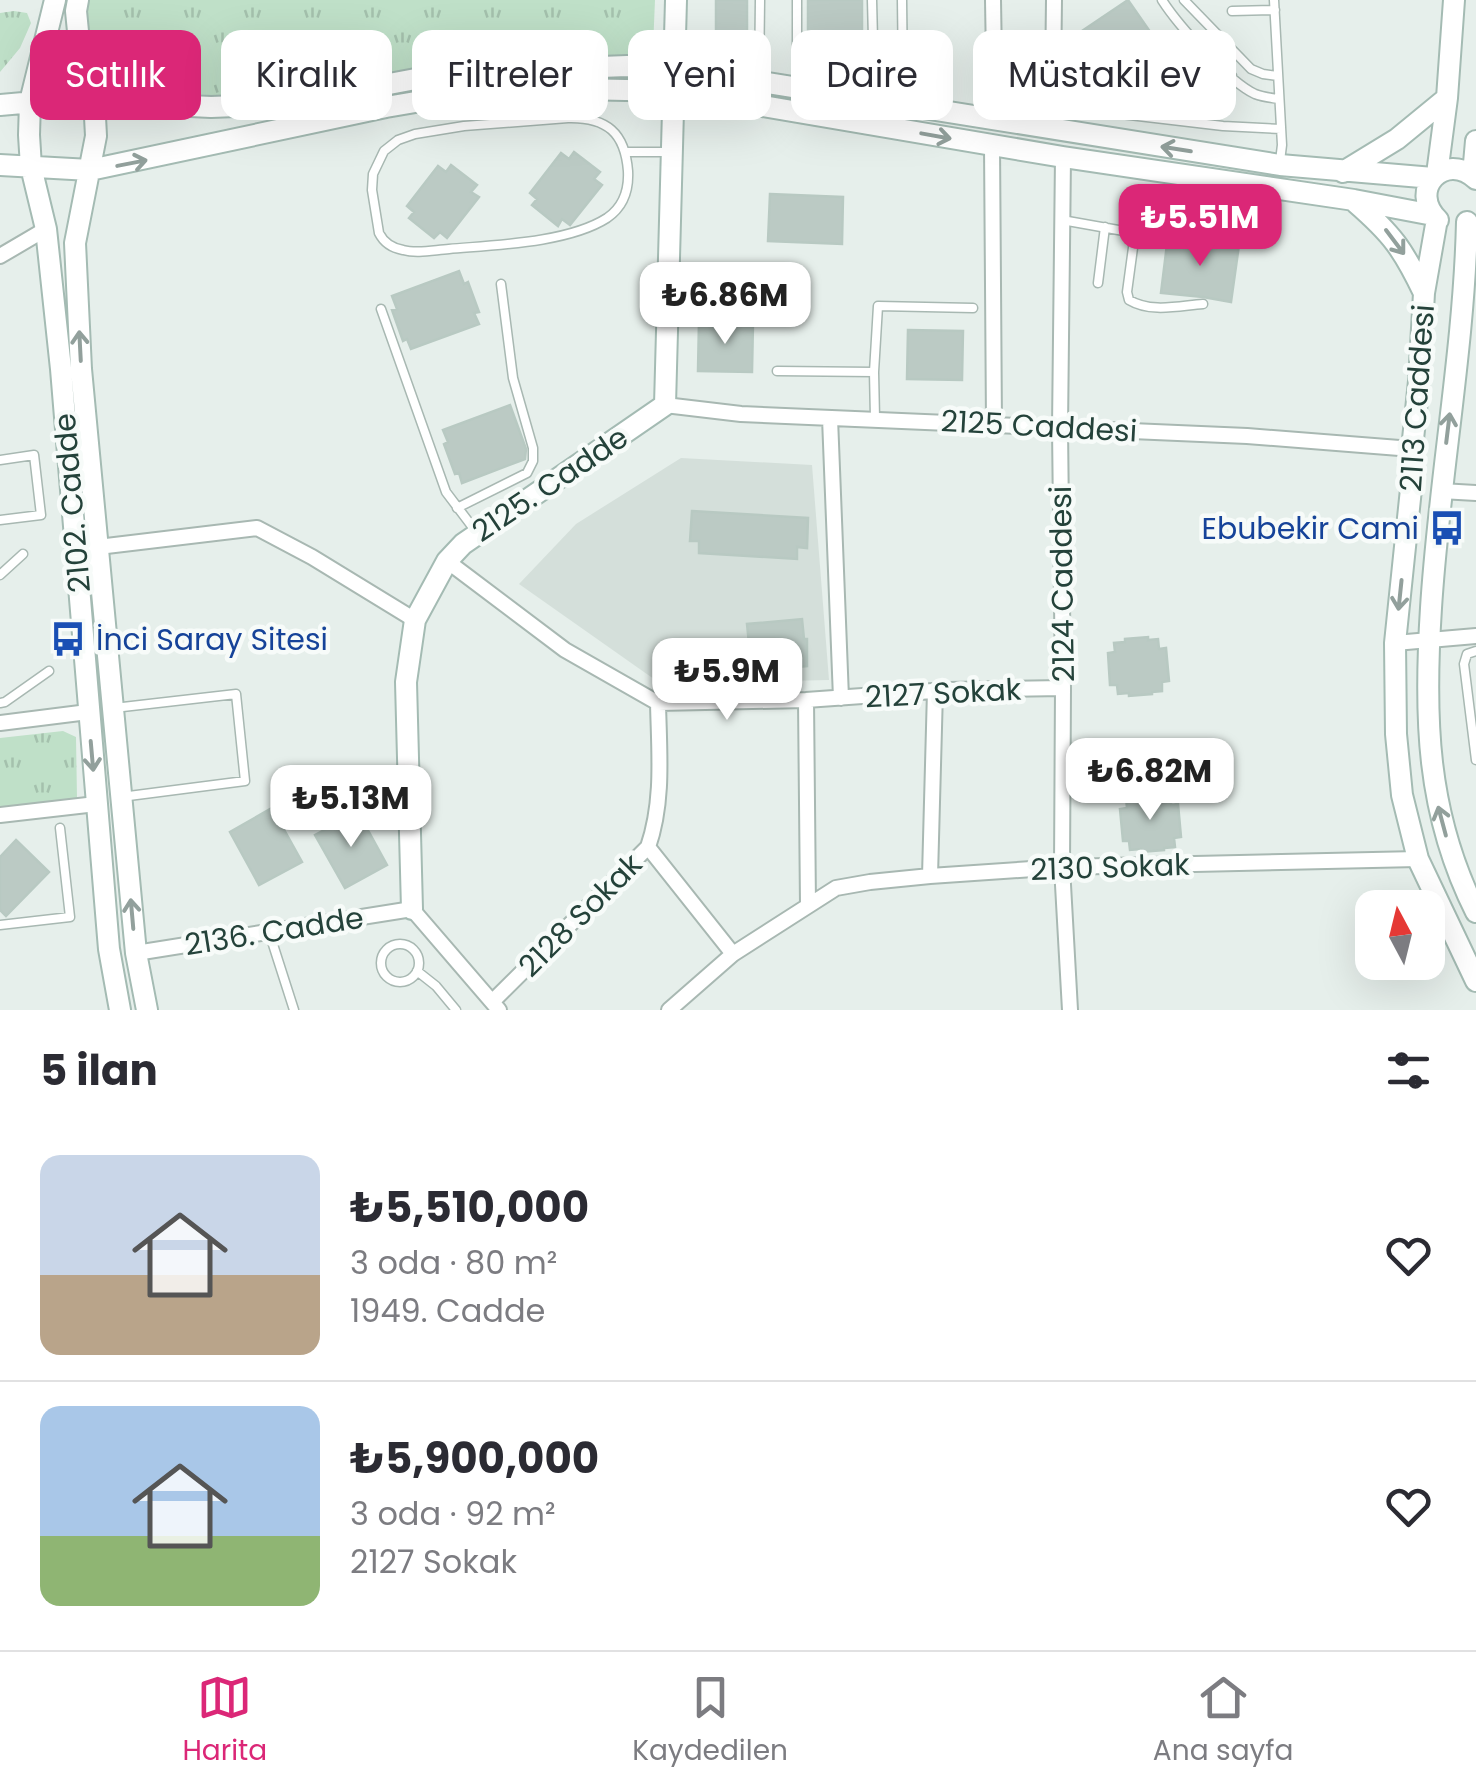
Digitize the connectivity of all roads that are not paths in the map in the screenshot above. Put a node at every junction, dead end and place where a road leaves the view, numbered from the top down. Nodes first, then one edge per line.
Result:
1 (55, 0) edge
2 (78, 0) edge
3 (676, 0) edge
4 (760, 0) edge
5 (796, 0) edge
6 (872, 0) edge
7 (902, 0) edge
8 (993, 0) edge
9 (1054, 0) edge
10 (1162, 0) edge
11 (1184, 0) edge
12 (1454, 0) edge
13 (1274, 5) edge
14 (1232, 11) dead end
15 (48, 30) edge
16 (78, 30) edge
17 (675, 30) edge
18 (760, 30) edge
19 (797, 30) edge
20 (873, 30) edge
21 (902, 30) edge
22 (994, 30) edge
23 (1184, 30) edge
24 (628, 66) edge
25 (1278, 76) junction
26 (1236, 79) edge
27 (771, 84) edge
28 (1211, 88) joint
29 (628, 90) edge
30 (1447, 98) junction
31 (1279, 99) junction
32 (30, 102) joint
33 (0, 105) edge
34 (201, 107) edge
35 (771, 107) edge
36 (973, 116) edge
37 (93, 120) edge
38 (673, 120) edge
39 (995, 120) edge
40 (1171, 120) edge
41 (1048, 129) junction
42 (1281, 129) junction
43 (1476, 141) edge
44 (992, 145) junction
45 (626, 152) junction
46 (672, 152) junction
47 (1063, 157) junction
48 (0, 165) edge
49 (1280, 166) junction
50 (31, 167) junction
51 (90, 170) junction
52 (1342, 172) junction
53 (1435, 176) junction
54 (1475, 177) edge
55 (1354, 200) junction
56 (1435, 217) junction
57 (1473, 218) edge
58 (1062, 220) junction
59 (1106, 227) junction
60 (46, 229) junction
61 (0, 256) edge
62 (1471, 268) edge
63 (1098, 283) dead end
64 (502, 284) dead end
65 (1424, 293) junction
66 (1203, 304) dead end
67 (974, 308) dead end
68 (381, 310) dead end
69 (777, 371) dead end
70 (874, 372) junction
71 (666, 405) junction
72 (830, 418) junction
73 (874, 418) junction
74 (994, 424) junction
75 (1060, 428) junction
76 (1412, 449) junction
77 (0, 460) edge
78 (1440, 491) junction
79 (1476, 494) edge
80 (457, 508) junction
81 (0, 520) edge
82 (477, 533) junction
83 (98, 547) junction
84 (23, 554) dead end
85 (447, 561) junction
86 (0, 575) edge
87 (415, 620) junction
88 (1476, 636) edge
89 (1429, 640) junction
90 (1394, 644) junction
91 (1476, 650) edge
92 (48, 670) dead end
93 (1063, 688) junction
94 (935, 691) junction
95 (841, 698) junction
96 (806, 700) junction
97 (0, 702) edge
98 (658, 702) junction
99 (113, 708) junction
100 (88, 712) junction
101 (0, 722) edge
102 (1476, 760) edge
103 (121, 796) junction
104 (96, 804) junction
105 (0, 815) edge
106 (60, 828) dead end
107 (648, 847) junction
108 (1418, 859) junction
109 (1062, 867) junction
110 (930, 876) junction
111 (808, 905) junction
112 (412, 910) junction
113 (1476, 912) edge
114 (0, 925) edge
115 (270, 932) junction
116 (136, 952) junction
117 (733, 954) junction
118 (417, 972) junction
119 (1476, 982) edge
120 (496, 1006) edge
121 (120, 1010) edge
122 (147, 1010) edge
123 (294, 1010) edge
124 (456, 1010) edge
125 (669, 1010) edge
126 (1070, 1010) edge

1 - 15 street, 2102. Cadde
2 - 16 street, 2102. Cadde
3 - 17 street
4 - 18 lane
5 - 19 lane
6 - 20 lane
7 - 21 lane
8 - 22 street
9 - 41 street
10 - 23 lane
11 - 25 lane
12 - 30 street
13 - 14 lane
13 - 25 lane
24 - 34 street
25 - 31 lane
26 - 31 lane
27 - 36 street
28 - 28 lane
51 -> 29 street
30 - 52 street
30 - 53 street, 2113 Caddesi
31 - 42 lane
32 - 33 street
32 - 50 street, 2102. Cadde
35 -> 44 street
37 - 51 street, 2102. Cadde
38 - 46 street
39 - 41 street
40 - 42 lane
49 -> 41 street
42 - 49 lane
43 - 54 street
44 - 47 street
44 - 74 street
45 - 45 lane
45 - 46 lane
46 - 71 street
47 - 55 street
47 - 58 street, 2124 Caddesi
48 - 50 street
49 - 52 street
50 - 51 street
50 - 60 street, 2102. Cadde
83 -> 51 street, 2102. Cadde
52 - 53 street
53 - 54 street
53 - 56 street, 2113 Caddesi
55 - 56 street
55 -> 65 street
56 - 57 street
56 - 65 street, 2113 Caddesi
57 - 62 street, 2113 Caddesi
58 - 59 lane
58 - 75 street, 2124 Caddesi
59 - 63 lane
59 - 66 lane
60 - 61 street
60 - 100 street, 2102. Cadde
78 -> 62 street, 2113 Caddesi
64 - 80 lane
65 - 76 street, 2113 Caddesi
67 - 70 lane
68 - 80 lane
69 - 70 lane
70 - 73 lane
71 - 72 street, 2125 Caddesi
71 - 82 street, 2125. Cadde
72 - 73 street, 2125 Caddesi
72 - 95 street
73 - 74 street, 2125 Caddesi
74 - 75 street, 2125 Caddesi
75 - 76 street, 2125 Caddesi
75 - 93 street, 2124 Caddesi
76 -> 90 street, 2113 Caddesi
77 - 81 lane
78 - 79 street
78 - 89 street, 2113 Caddesi
80 - 82 lane
82 - 85 street, 2125. Cadde
83 - 87 street
83 - 99 street, 2102. Cadde
84 - 86 lane
85 - 87 street, 2125. Cadde
85 - 98 street, 2127 Sokak
87 - 112 street, 2125. Cadde
88 - 89 street
89 - 90 street
113 -> 89 street, 2113 Caddesi
90 - 108 street, 2113 Caddesi
91 - 102 lane
92 - 97 lane
93 - 94 street, 2127 Sokak
93 - 109 street, 2124 Caddesi
94 - 95 street, 2127 Sokak
94 - 110 street
95 - 96 street, 2127 Sokak
96 - 98 street, 2127 Sokak
96 - 111 street
98 - 107 street, 2128 Sokak
99 - 103 street, 2102. Cadde
99 - 103 lane
100 - 101 street
100 -> 104 street, 2102. Cadde
116 -> 103 street, 2102. Cadde
104 - 105 street
104 - 121 street, 2102. Cadde
106 - 114 lane
107 - 117 street
107 - 120 street, 2128 Sokak
108 - 109 street, 2130 Sokak
108 - 119 street, 2113 Caddesi
109 - 110 street, 2130 Sokak
109 - 126 street, 2124 Caddesi
110 - 111 street, 2130 Sokak
111 - 117 street, 2130 Sokak
112 - 115 street, 2136. Cadde
112 - 120 street
115 - 116 street, 2136. Cadde
115 - 123 lane
116 - 122 street, 2102. Cadde
117 - 125 street, 2130 Sokak
118 - 118 lane
118 - 124 lane

